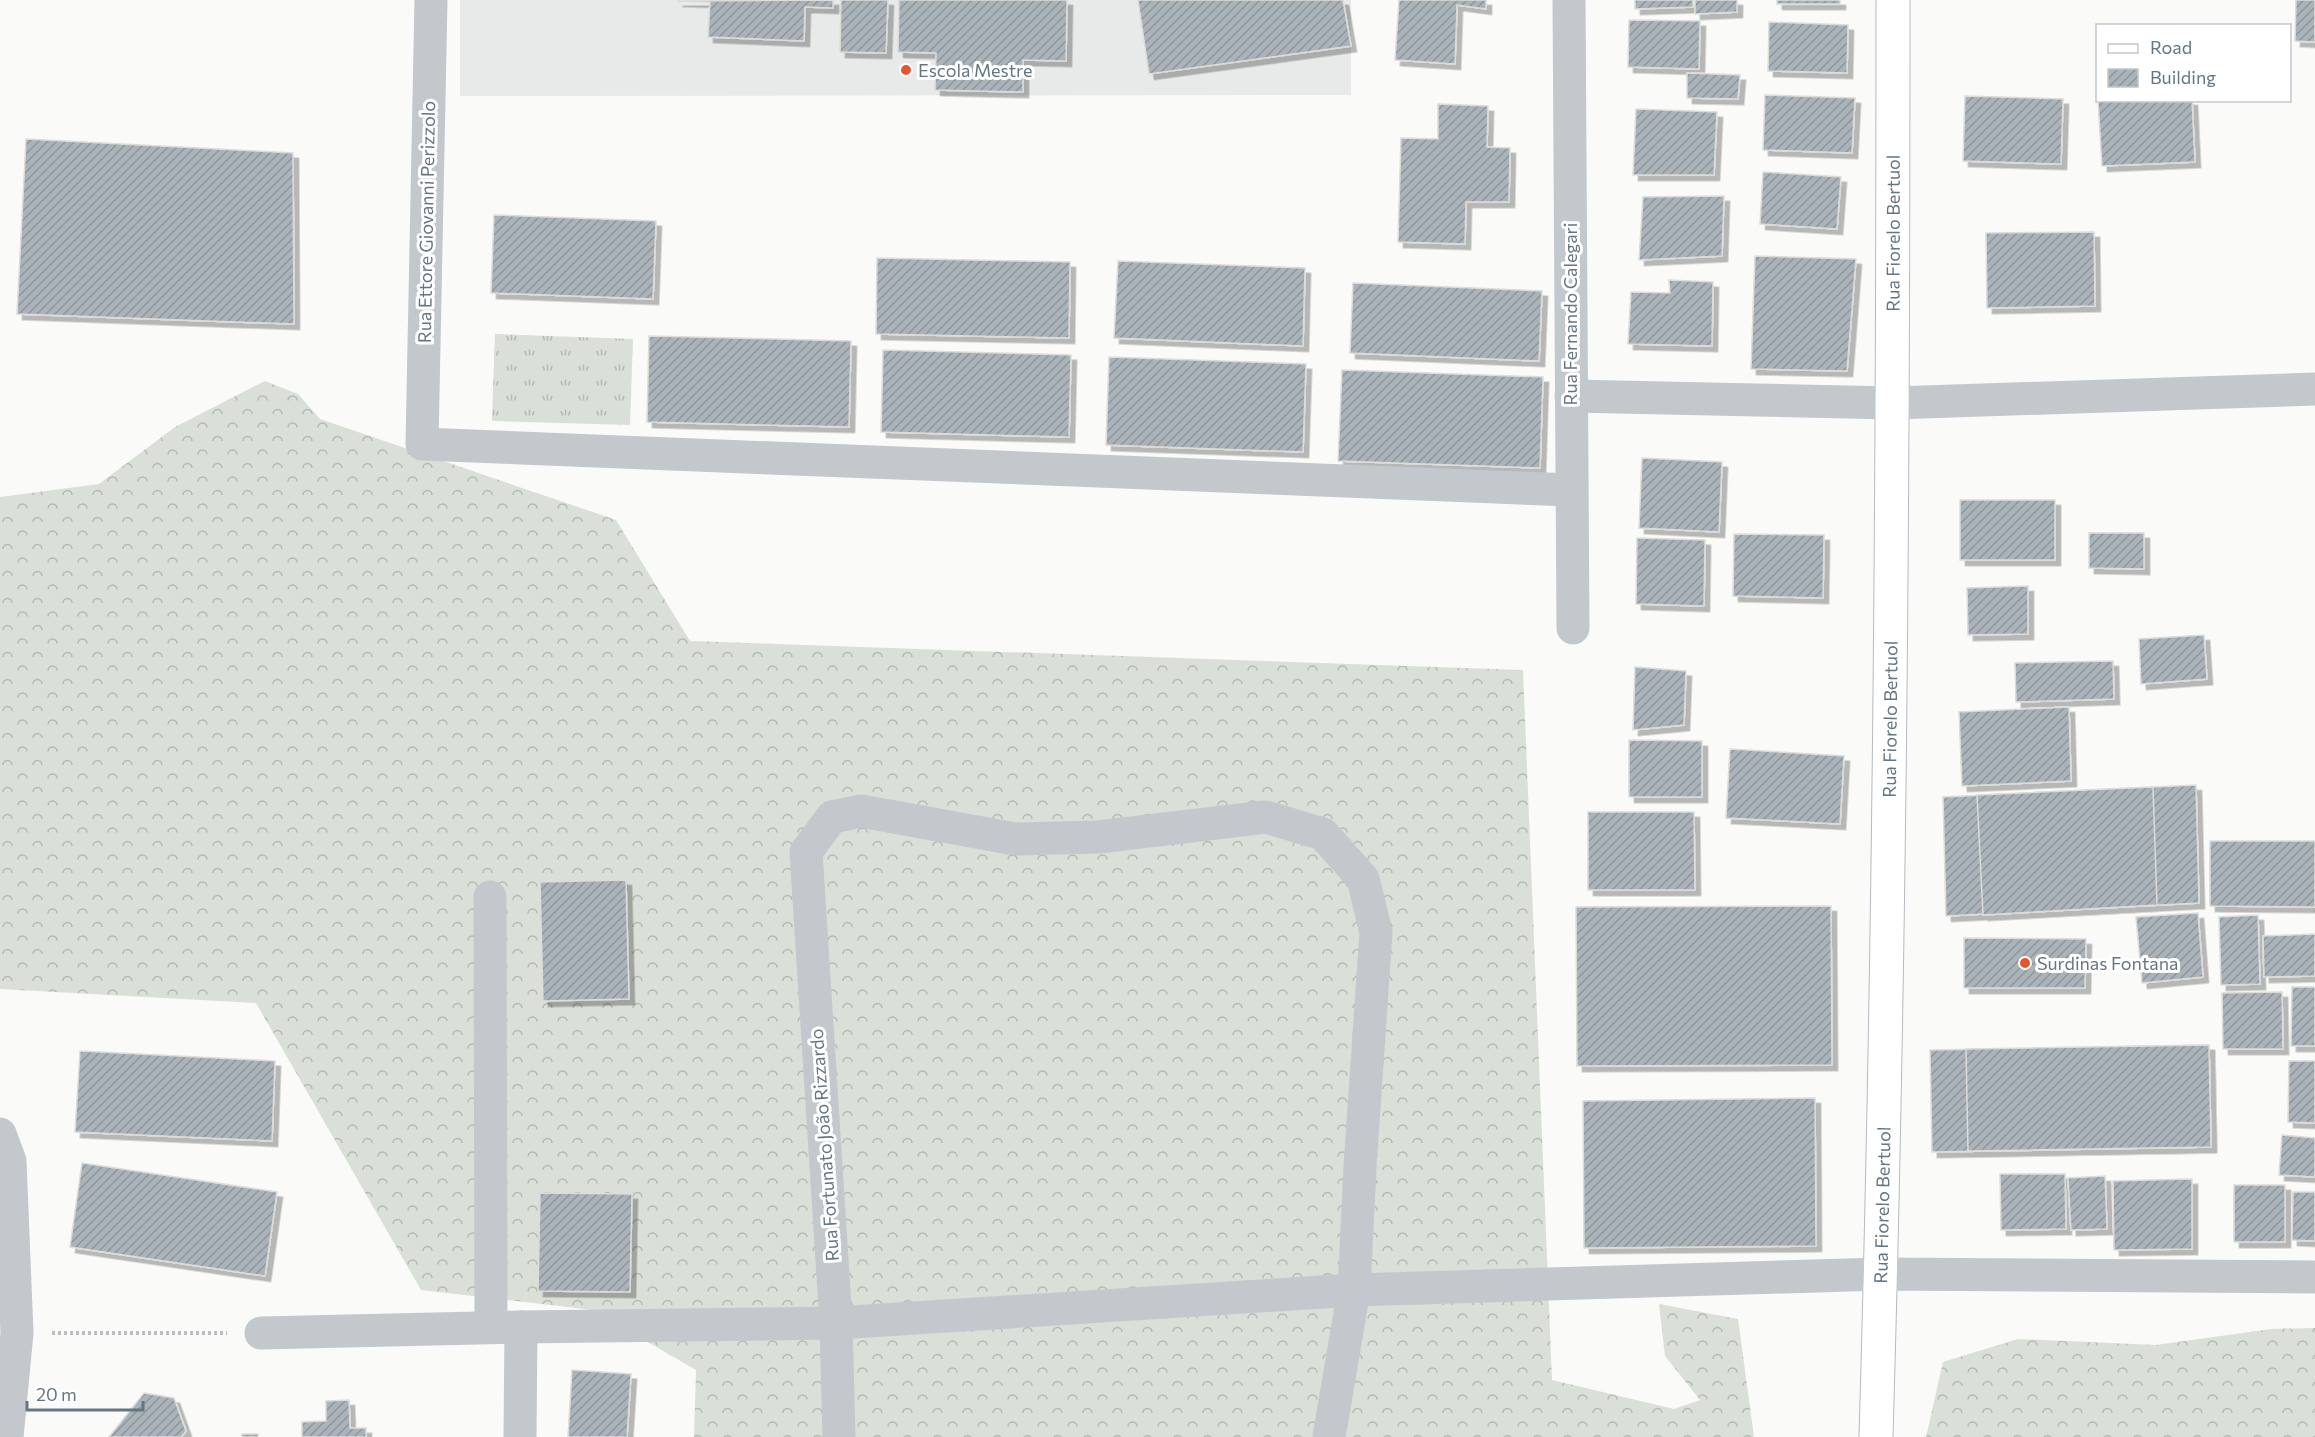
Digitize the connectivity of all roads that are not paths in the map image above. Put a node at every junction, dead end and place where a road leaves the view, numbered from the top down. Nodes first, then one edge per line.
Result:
1 (431, 0) edge
2 (1569, 0) edge
3 (1893, 0) edge
4 (2315, 389) edge
5 (1571, 396) junction
6 (1893, 403) junction
7 (1571, 490) junction
8 (1573, 628) dead end
9 (490, 897) dead end
10 (0, 1134) edge
11 (1881, 1274) junction
12 (2315, 1277) edge
13 (1354, 1290) junction
14 (836, 1323) junction
15 (506, 1327) junction
16 (261, 1333) road end
17 (7, 1437) edge
18 (520, 1437) edge
19 (839, 1437) edge
20 (1329, 1437) edge
21 (1876, 1437) edge

1 - 7 street, Rua Ettore Giovanni Perizzolo
2 - 5 street, Rua Fernando Calegari
3 - 6 main road, Rua Fiorelo Bertuol
4 - 6 street
5 - 6 street
5 - 7 street, Rua Fernando Calegari
6 - 11 main road, Rua Fiorelo Bertuol
7 - 8 street, Rua Fernando Calegari
9 - 15 street
10 - 17 street
11 - 12 street
11 - 13 street
11 - 21 main road, Rua Fiorelo Bertuol
13 - 14 street
13 - 14 street, Rua Fortunato João Rizzardo
13 - 20 street
14 - 15 street
14 - 19 street, Rua Fortunato João Rizzardo
15 - 16 street
15 - 18 street

